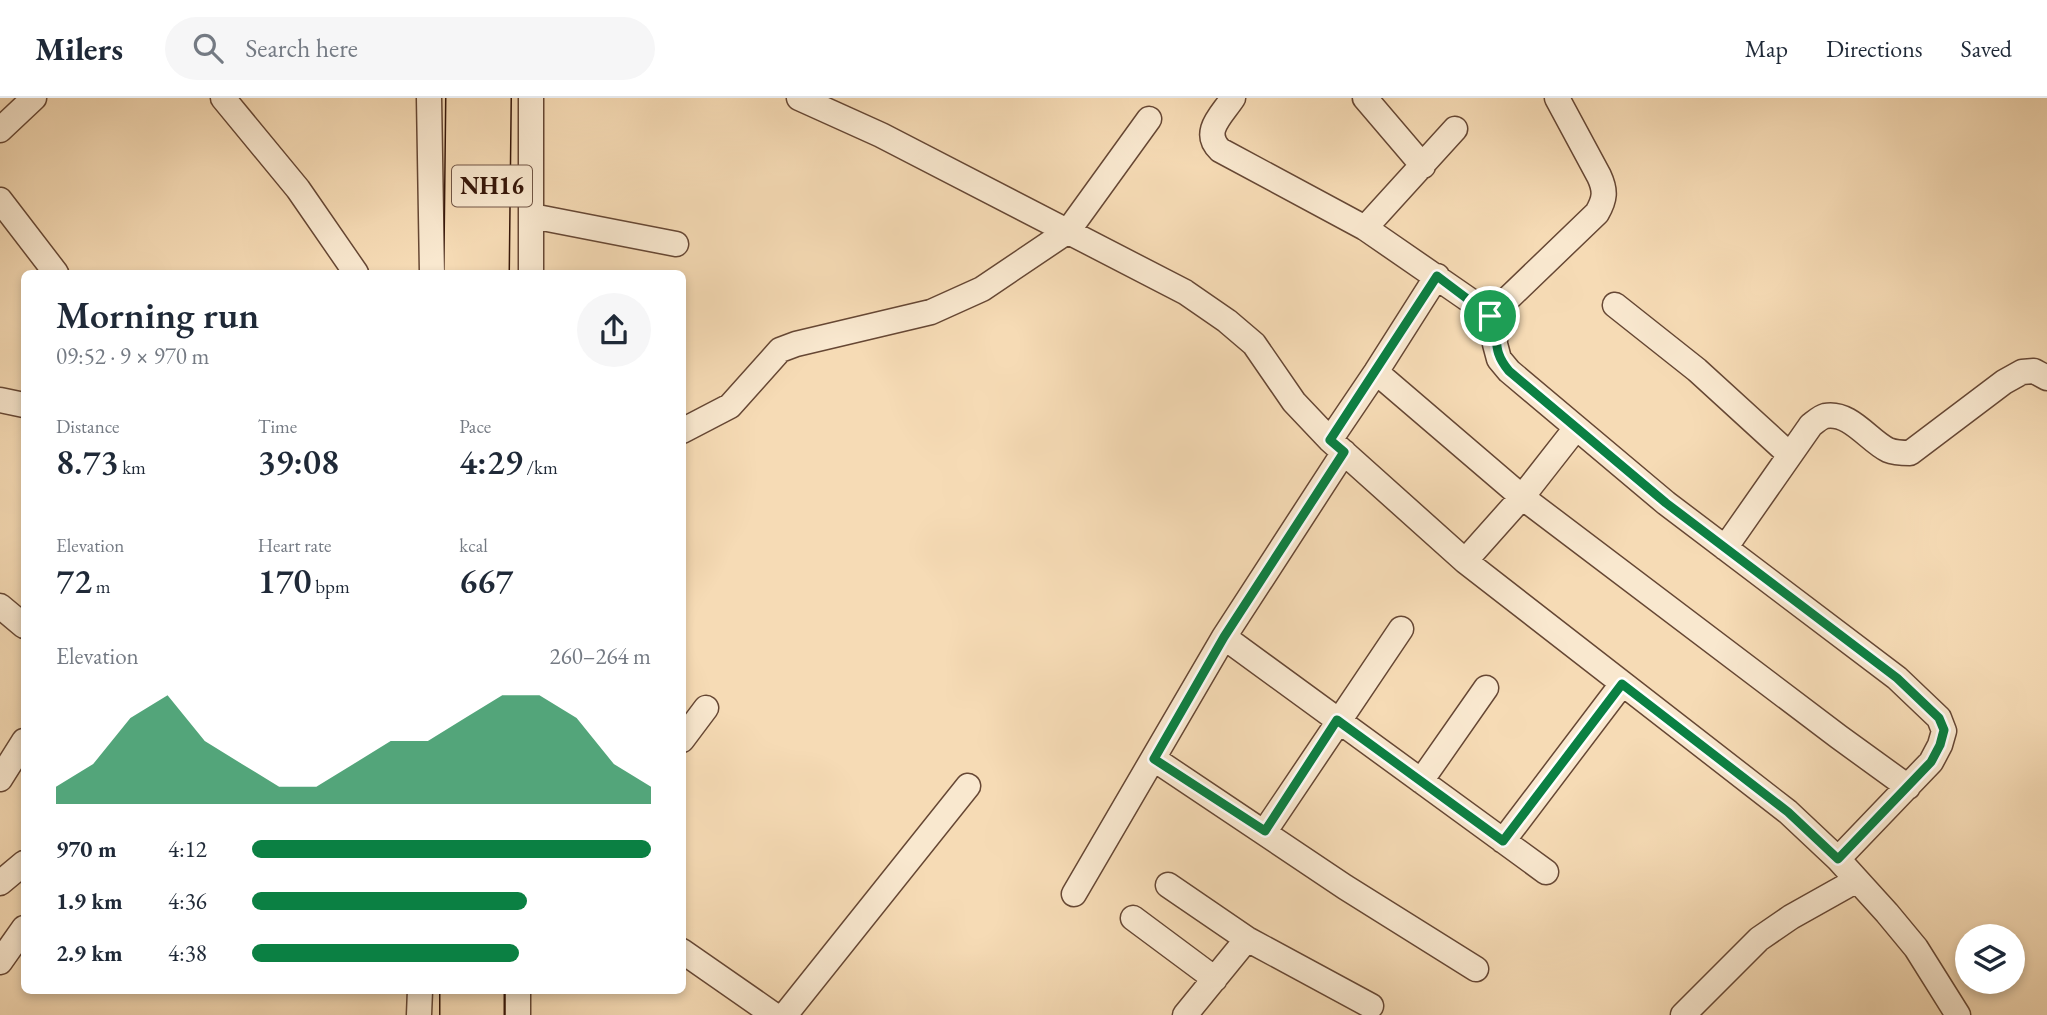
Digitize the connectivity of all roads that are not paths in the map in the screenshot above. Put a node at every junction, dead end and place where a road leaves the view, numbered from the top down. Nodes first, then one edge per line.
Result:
1 (34, 98) edge
2 (223, 98) edge
3 (429, 98) edge
4 (464, 98) edge
5 (493, 98) edge
6 (531, 98) edge
7 (799, 98) edge
8 (1233, 98) edge
9 (1365, 98) edge
10 (1557, 98) edge
11 (1149, 119) dead end
12 (0, 130) edge
13 (1455, 130) dead end
14 (1423, 166) junction
15 (0, 200) edge
16 (532, 216) junction
17 (1365, 228) junction
18 (1068, 232) junction
19 (676, 244) dead end
20 (54, 270) edge
21 (354, 270) edge
22 (432, 270) edge
23 (463, 270) edge
24 (491, 270) edge
25 (531, 270) edge
26 (1437, 276) junction
27 (1615, 305) dead end
28 (1490, 316) junction
29 (1376, 372) junction
30 (2047, 377) edge
31 (0, 400) edge
32 (21, 404) edge
33 (1576, 428) junction
34 (686, 429) edge
35 (1337, 446) junction
36 (1790, 455) junction
37 (1522, 497) junction
38 (1726, 548) junction
39 (1465, 561) junction
40 (0, 606) edge
41 (21, 624) edge
42 (1401, 629) dead end
43 (1224, 637) junction
44 (1622, 684) junction
45 (1486, 688) dead end
46 (706, 708) dead end
47 (1337, 720) junction
48 (686, 735) edge
49 (21, 746) edge
50 (1154, 759) junction
51 (0, 779) edge
52 (1421, 781) junction
53 (968, 786) dead end
54 (1908, 787) junction
55 (1265, 831) junction
56 (1503, 841) junction
57 (21, 857) edge
58 (0, 859) edge
59 (1838, 859) junction
60 (21, 866) edge
61 (1546, 872) dead end
62 (1857, 880) junction
63 (0, 883) edge
64 (1168, 885) dead end
65 (1074, 894) dead end
66 (1133, 918) dead end
67 (21, 932) edge
68 (1247, 939) junction
69 (686, 954) edge
70 (0, 962) edge
71 (1476, 969) dead end
72 (1215, 979) junction
73 (420, 994) edge
74 (458, 994) edge
75 (486, 994) edge
76 (518, 994) edge
77 (1371, 1006) dead end
78 (419, 1015) edge
79 (458, 1015) edge
80 (486, 1015) edge
81 (518, 1015) edge
82 (774, 1015) edge
83 (785, 1015) edge
84 (1185, 1015) edge
85 (1683, 1015) edge
86 (1958, 1015) edge

1 - 12 street
2 - 21 street
3 - 22 street
4 - 23 highway, NH16
5 - 24 highway, NH16
6 - 16 street
7 - 18 street
8 - 17 street
9 - 14 street
10 - 28 street
11 - 18 street
13 - 14 street
14 - 17 street
15 - 20 street
16 - 19 street
16 - 25 street
17 - 26 street
18 - 34 street
18 - 35 street
26 - 28 street
26 - 29 street
27 - 36 street
28 - 33 street
29 - 35 street
29 - 37 street
30 - 36 street
31 - 32 street
33 - 37 street
33 - 38 street
35 - 39 street
35 - 43 street
36 - 38 street
37 - 39 street
37 - 54 street
38 - 54 street
39 - 44 street
40 - 41 street
42 - 47 street
43 - 47 street
43 - 50 street
44 - 56 street
44 - 59 street
45 - 52 street
46 - 48 street
47 - 52 street
47 - 55 street
49 - 51 street
50 - 55 street
50 - 65 street
52 - 56 street
53 - 83 street
54 - 59 street
55 - 71 street
56 - 61 street
57 - 58 street
59 - 62 street
60 - 63 street
62 - 85 street
62 - 86 street
64 - 68 street
66 - 72 street
67 - 70 street
68 - 72 street
68 - 77 street
69 - 82 street
72 - 84 street
73 - 78 street
74 - 79 highway
75 - 80 highway
76 - 81 street

